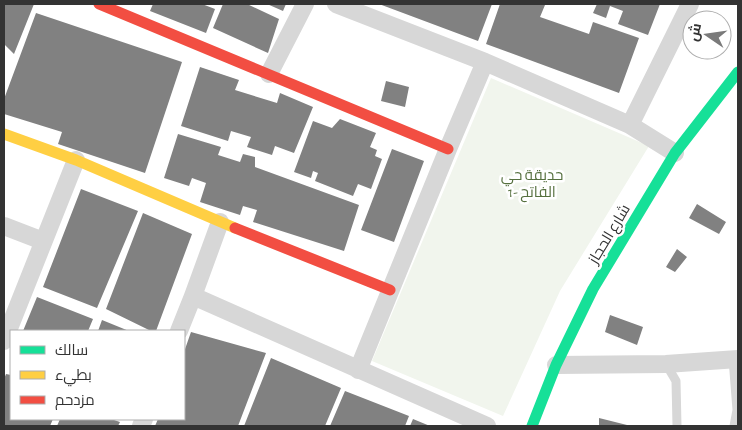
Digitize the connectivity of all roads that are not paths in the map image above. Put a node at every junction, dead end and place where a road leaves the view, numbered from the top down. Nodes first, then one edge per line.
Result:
1 (99, 4) edge
2 (305, 4) edge
3 (336, 4) edge
4 (690, 4) edge
5 (129, 9) edge
6 (485, 62) junction
7 (738, 72) edge
8 (269, 74) junction
9 (630, 125) junction
10 (4, 134) edge
11 (448, 148) junction
12 (675, 153) junction
13 (76, 160) junction
14 (220, 222) junction
15 (4, 226) edge
16 (43, 241) junction
17 (390, 290) junction
18 (193, 296) junction
19 (179, 330) edge
20 (4, 341) edge
21 (736, 359) edge
22 (666, 364) junction
23 (556, 365) junction
24 (358, 370) junction
25 (487, 426) edge
26 (532, 426) edge
27 (677, 426) edge
28 (734, 426) edge

1 - 5 street
2 - 8 street
3 - 6 street
4 - 9 street
5 - 8 street
6 - 9 street
6 - 11 street
7 - 12 street, شارع الحجاز
8 - 11 street
9 - 12 street
10 - 13 street
11 - 17 street
12 - 23 street, شارع الحجاز
13 - 14 street
13 - 16 street
14 - 17 street
14 - 18 street
15 - 16 street
16 - 20 street
17 - 24 street
18 - 19 street
18 - 24 street
21 - 22 street
21 - 28 lane
22 - 23 street
22 - 27 lane
23 - 26 street, شارع الحجاز
24 - 25 street

